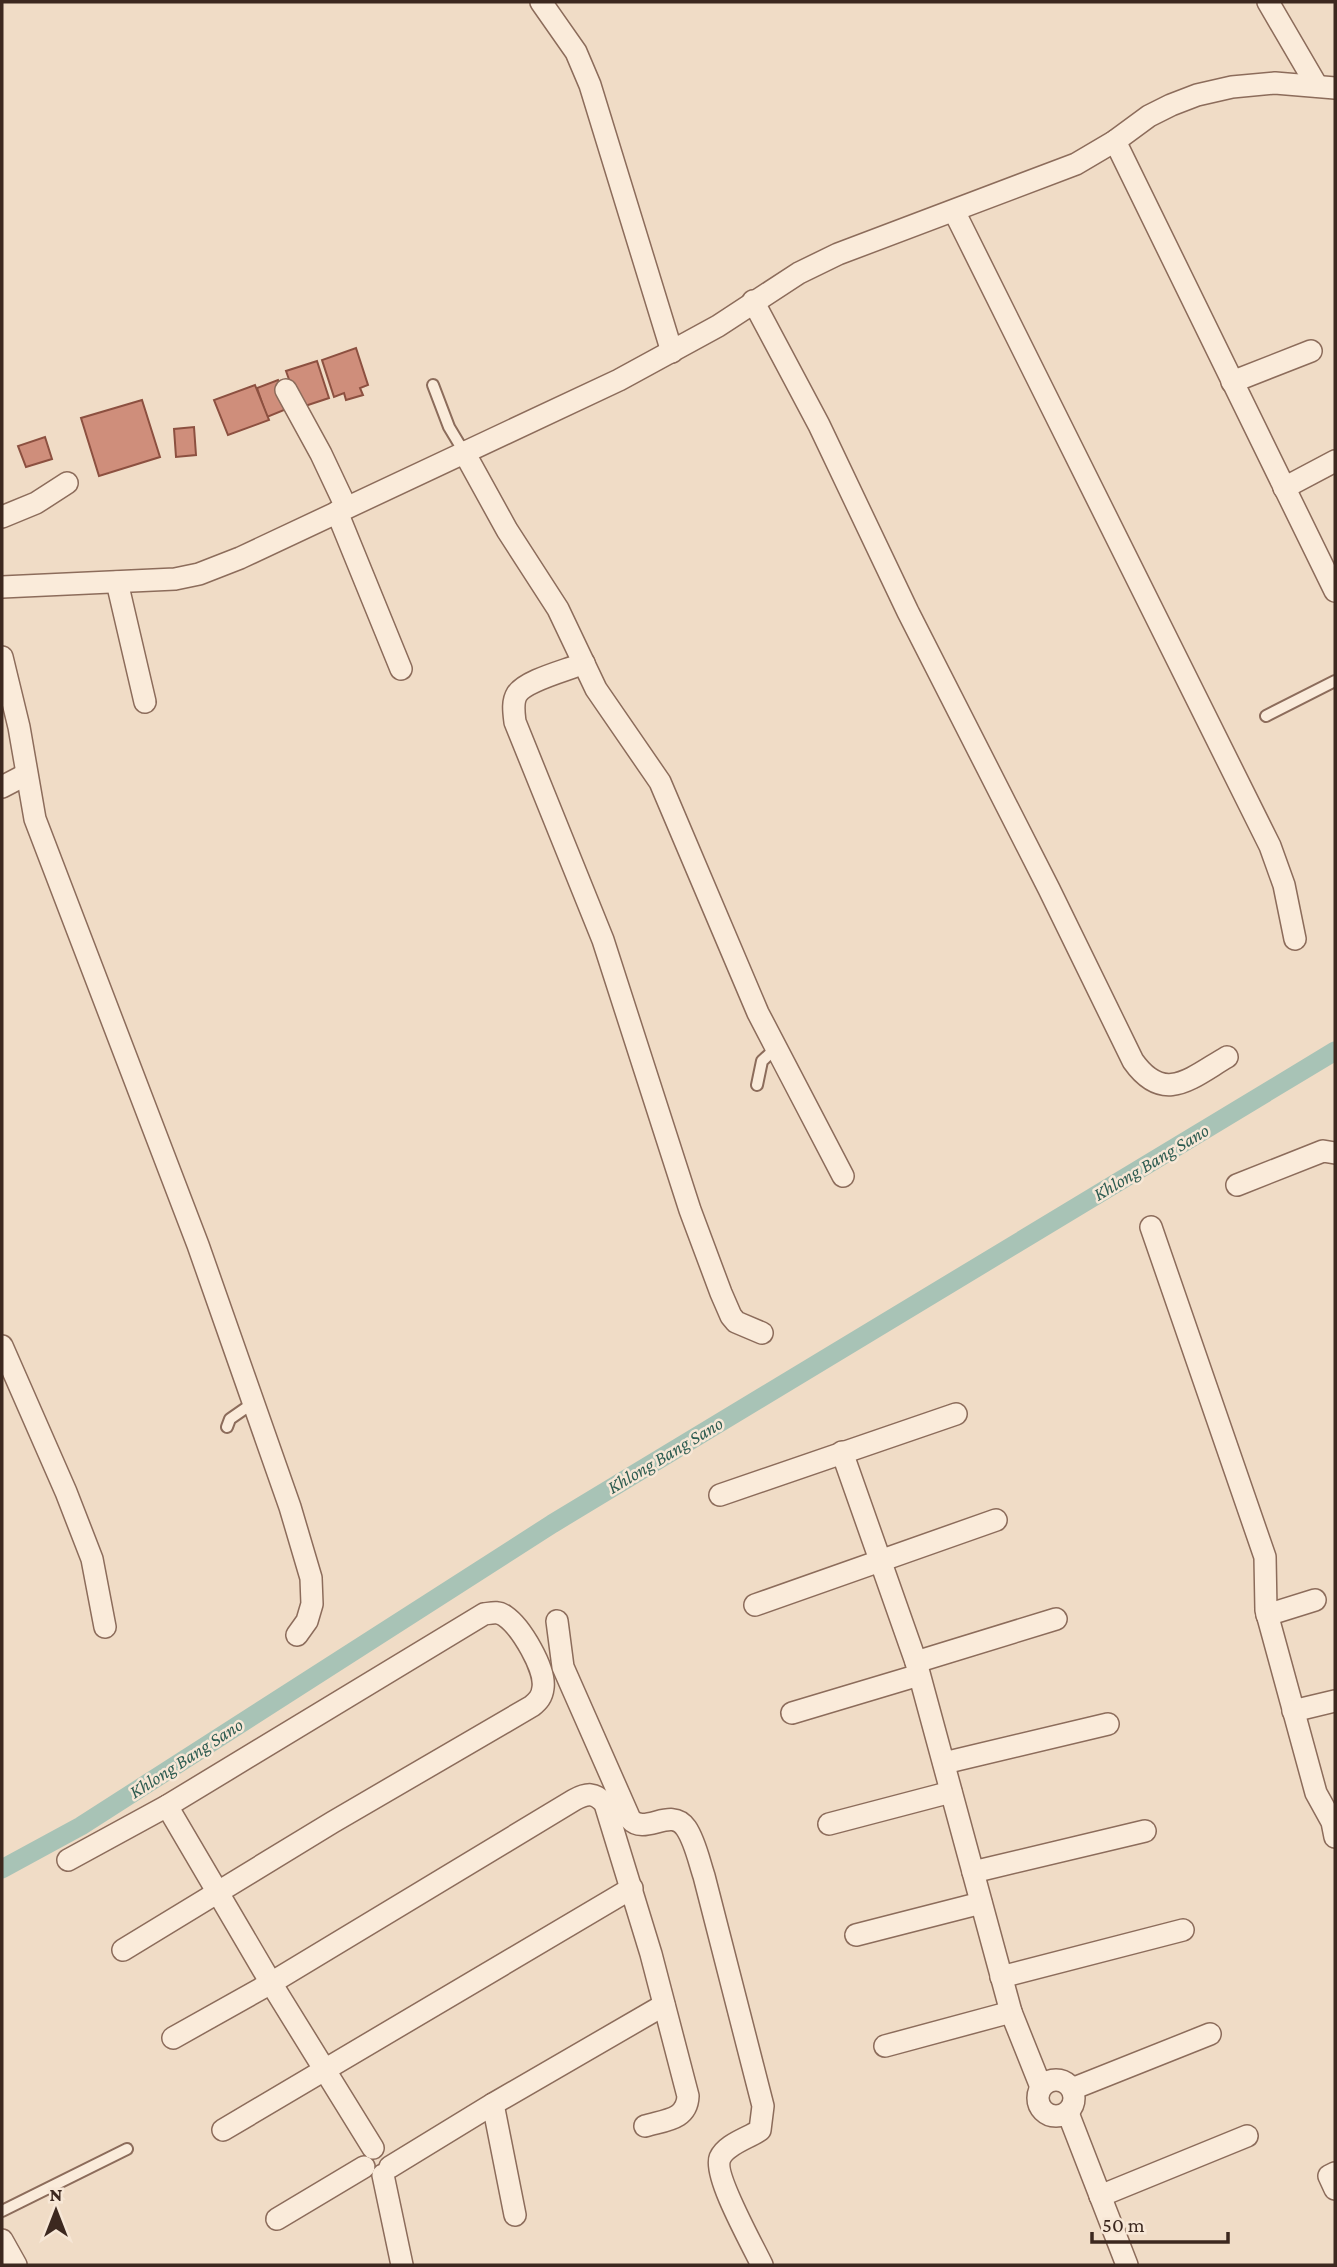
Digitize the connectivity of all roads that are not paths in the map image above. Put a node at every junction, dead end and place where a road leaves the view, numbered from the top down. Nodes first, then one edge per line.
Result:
1 (541, 2) edge
2 (1268, 2) edge
3 (1326, 87) edge
4 (1115, 141) junction
5 (954, 211) junction
6 (753, 301) junction
7 (1311, 351) dead end
8 (672, 352) junction
9 (1232, 382) junction
10 (433, 385) dead end
11 (286, 390) dead end
12 (464, 452) junction
13 (1335, 461) edge
14 (67, 483) dead end
15 (1284, 488) junction
16 (342, 510) junction
17 (2, 517) edge
18 (117, 582) junction
19 (2, 587) edge
20 (1335, 591) edge
21 (2, 657) edge
22 (584, 663) junction
23 (401, 669) dead end
24 (1335, 681) edge
25 (145, 702) dead end
26 (1266, 716) dead end
27 (26, 775) junction
28 (2, 787) edge
29 (1295, 939) dead end
30 (776, 1048) junction
31 (1227, 1057) dead end
32 (757, 1085) dead end
33 (1335, 1153) edge
34 (843, 1176) dead end
35 (1237, 1185) dead end
36 (1151, 1227) dead end
37 (762, 1333) dead end
38 (2, 1346) edge
39 (253, 1403) junction
40 (956, 1415) dead end
41 (227, 1427) dead end
42 (842, 1452) junction
43 (720, 1495) dead end
44 (996, 1520) dead end
45 (880, 1561) junction
46 (1315, 1600) dead end
47 (755, 1605) dead end
48 (1267, 1615) junction
49 (1056, 1619) dead end
50 (557, 1621) dead end
51 (105, 1627) dead end
52 (296, 1635) dead end
53 (918, 1668) junction
54 (1335, 1701) edge
55 (1293, 1711) junction
56 (792, 1713) dead end
57 (1108, 1724) dead end
58 (944, 1763) junction
59 (951, 1793) junction
60 (167, 1805) junction
61 (1329, 1806) edge
62 (828, 1824) dead end
63 (1145, 1831) dead end
64 (1335, 1837) edge
65 (68, 1860) dead end
66 (973, 1872) junction
67 (632, 1888) junction
68 (219, 1893) junction
69 (981, 1903) junction
70 (1183, 1930) dead end
71 (856, 1935) dead end
72 (123, 1950) dead end
73 (1001, 1977) junction
74 (271, 1983) junction
75 (664, 2005) junction
76 (1011, 2012) junction
77 (1210, 2034) dead end
78 (173, 2038) dead end
79 (885, 2046) dead end
80 (327, 2070) junction
81 (1041, 2087) junction
82 (1072, 2089) junction
83 (493, 2104) junction
84 (1068, 2113) junction
85 (645, 2126) dead end
86 (223, 2130) dead end
87 (1247, 2136) dead end
88 (127, 2149) dead end
89 (378, 2164) junction
90 (1100, 2196) junction
91 (2, 2210) edge
92 (515, 2215) dead end
93 (277, 2219) dead end
94 (2, 2240) edge
95 (16, 2265) edge
96 (402, 2265) edge
97 (762, 2265) edge
98 (1127, 2265) edge

1 - 8 street
2 - 3 street
3 - 4 street
4 - 5 street
4 - 9 street
5 - 6 street
5 - 29 street
6 - 8 street
6 - 31 street
7 - 9 street
8 - 12 street
9 - 15 street
10 - 12 lane
11 - 16 street
12 - 16 street
12 - 22 street
13 - 15 street
14 - 17 street
15 - 20 street
16 - 18 street
16 - 23 street
18 - 19 street
18 - 25 street
21 - 27 street
22 - 30 street
22 - 37 street
24 - 26 lane
27 - 28 street
27 - 39 street
30 - 32 lane
30 - 34 street
33 - 35 street
36 - 48 street
38 - 51 street
39 - 41 lane
39 - 52 street
40 - 42 street
42 - 43 street
42 - 45 street
44 - 45 street
45 - 47 street
45 - 53 street
46 - 48 street
48 - 55 street
49 - 53 street
50 - 97 street
53 - 56 street
53 - 58 street
54 - 55 street
55 - 61 street
57 - 58 street
58 - 59 street
59 - 62 street
59 - 66 street
60 - 65 street
60 - 68 street
60 - 68 street
61 - 64 street
63 - 66 street
66 - 69 street
67 - 74 street
67 - 75 street
67 - 80 street
68 - 72 street
68 - 74 street
69 - 71 street
69 - 73 street
70 - 73 street
73 - 76 street
74 - 78 street
74 - 80 street
75 - 83 street
75 - 85 street
76 - 79 street
76 - 81 street
77 - 82 street
80 - 86 street
80 - 89 street
81 - 82 street
81 - 84 street
82 - 84 street
83 - 89 street
83 - 92 street
84 - 90 street
87 - 90 street
88 - 91 lane
89 - 93 street
89 - 96 street
90 - 98 street
94 - 95 street

